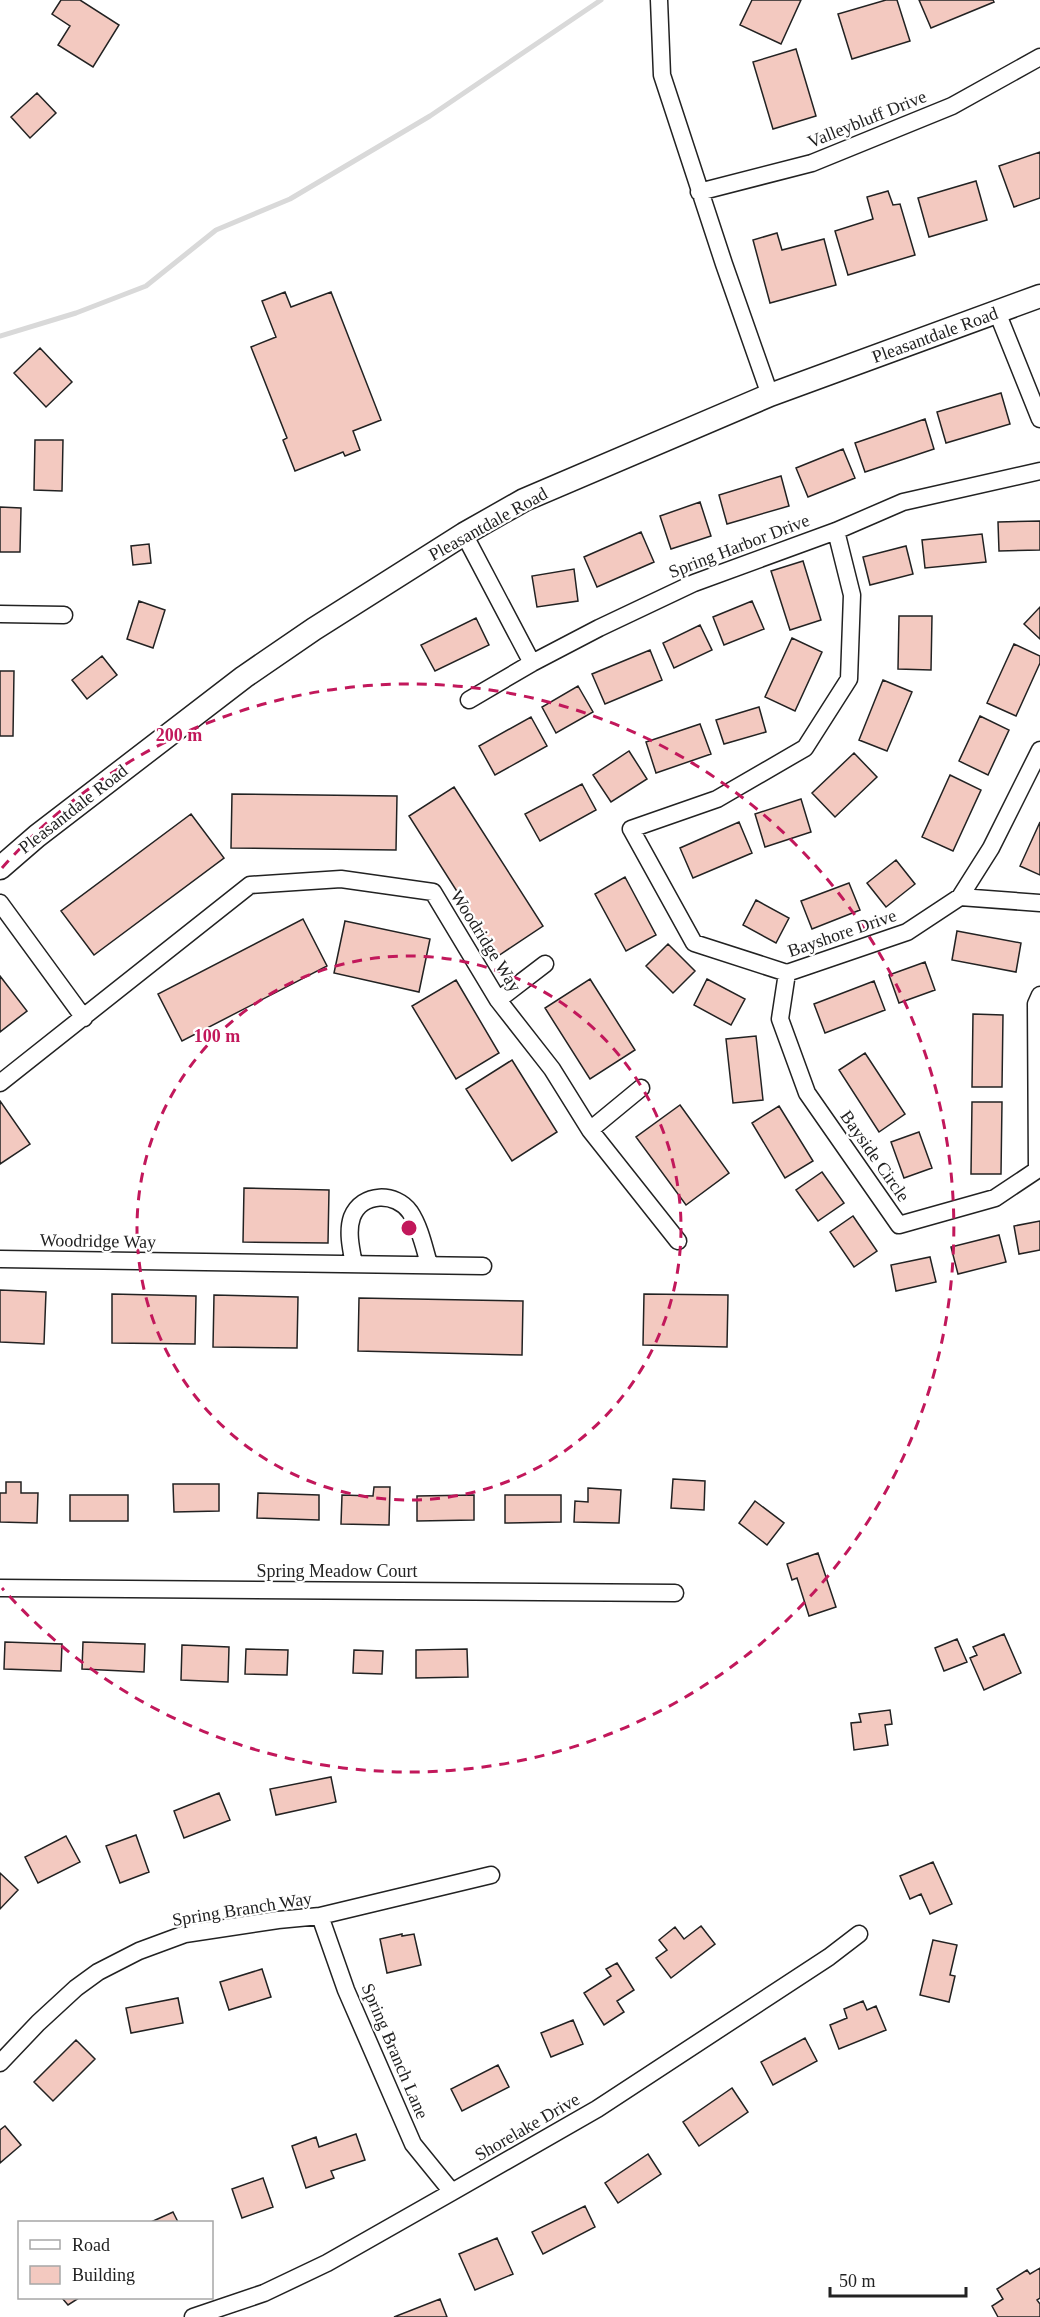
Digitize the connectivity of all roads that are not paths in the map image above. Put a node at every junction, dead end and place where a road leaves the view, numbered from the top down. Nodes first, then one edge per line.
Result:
1 (659, 0) edge
2 (1040, 57) edge
3 (699, 192) junction
4 (1040, 296) edge
5 (998, 312) junction
6 (770, 395) junction
7 (1040, 419) edge
8 (1040, 471) edge
9 (836, 531) junction
10 (464, 534) junction
11 (0, 614) edge
12 (64, 615) dead end
13 (532, 663) junction
14 (470, 700) dead end
15 (1040, 750) edge
16 (0, 868) edge
17 (960, 897) junction
18 (0, 903) edge
19 (1040, 903) edge
20 (545, 964) dead end
21 (787, 973) junction
22 (1040, 995) edge
23 (498, 1000) junction
24 (84, 1018) junction
25 (0, 1083) edge
26 (641, 1088) dead end
27 (590, 1130) junction
28 (678, 1241) dead end
29 (0, 1260) edge
30 (354, 1264) junction
31 (429, 1264) junction
32 (483, 1266) dead end
33 (0, 1588) edge
34 (675, 1593) dead end
35 (491, 1875) dead end
36 (320, 1916) junction
37 (859, 1934) dead end
38 (0, 2063) edge
39 (452, 2192) junction
40 (193, 2317) edge

1 - 3 street
2 - 3 street, Valleybluff Drive
3 - 6 street
4 - 5 main road, Pleasantdale Road
5 - 6 main road, Pleasantdale Road
5 - 7 street
6 - 10 main road, Pleasantdale Road
8 - 9 street, Spring Harbor Drive
9 - 13 street, Spring Harbor Drive
9 - 21 street, Bayshore Drive
10 - 13 street
10 - 16 main road, Pleasantdale Road
11 - 12 street
13 - 14 street, Spring Harbor Drive
15 - 17 street, Bayshore Drive
17 - 19 street
17 - 21 street, Bayshore Drive
18 - 24 street
20 - 23 street
21 - 22 street, Bayside Circle
23 - 24 street, Woodridge Way
23 - 27 street, Woodridge Way
24 - 25 street, Woodridge Way
26 - 27 street
27 - 28 street, Woodridge Way
29 - 30 street, Woodridge Way
30 - 31 street, Woodridge Way
30 - 31 street
31 - 32 street, Woodridge Way
33 - 34 street, Spring Meadow Court
35 - 36 street, Spring Branch Way
36 - 38 street, Spring Branch Way
36 - 39 street, Spring Branch Lane
37 - 39 street, Shorelake Drive
39 - 40 street, Shorelake Drive

